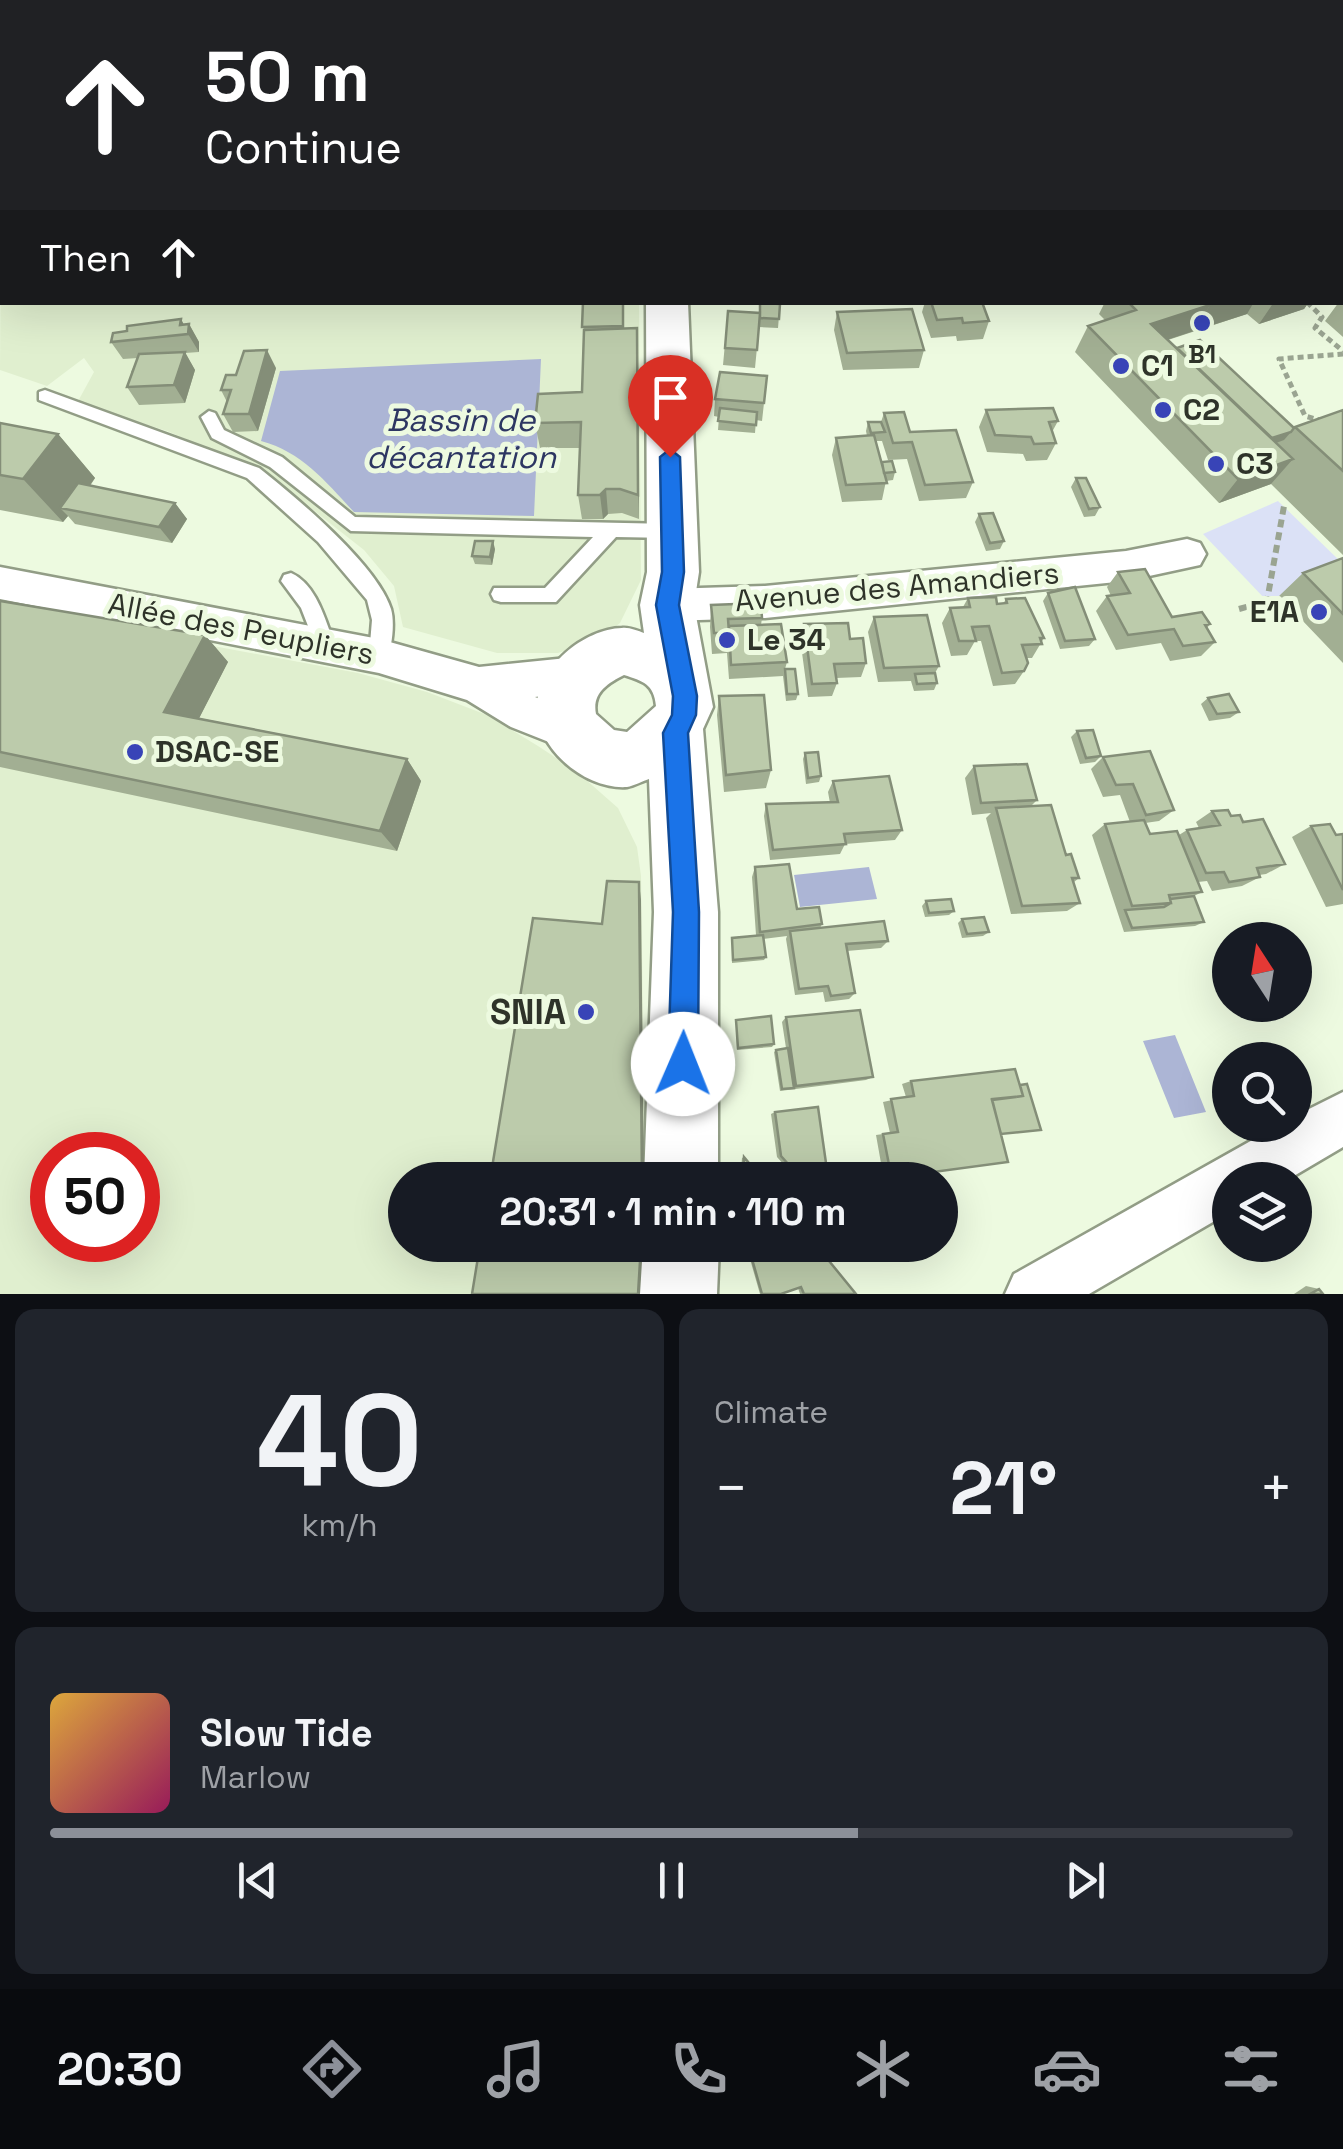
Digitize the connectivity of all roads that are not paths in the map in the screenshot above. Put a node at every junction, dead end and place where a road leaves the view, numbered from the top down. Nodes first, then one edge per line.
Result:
1 (668, 305) edge
2 (45, 396) dead end
3 (209, 417) dead end
4 (610, 531) junction
5 (670, 531) junction
6 (1187, 554) dead end
7 (291, 581) dead end
8 (0, 584) edge
9 (501, 594) dead end
10 (668, 605) junction
11 (324, 642) junction
12 (379, 656) junction
13 (600, 663) junction
14 (479, 685) junction
15 (677, 706) junction
16 (592, 744) junction
17 (683, 1064) junction
18 (1343, 1118) edge
19 (681, 1162) edge
20 (1265, 1162) edge
21 (1212, 1192) edge
22 (679, 1262) edge
23 (677, 1294) edge
24 (1034, 1294) edge

1 - 5 main road
2 - 12 lane
3 - 4 lane
4 - 5 lane
4 - 9 lane
5 - 10 main road
6 - 10 street, Avenue des Amandiers
7 - 11 lane
8 - 11 street, Allée des Peupliers
10 - 13 main road
10 - 15 main road
11 - 12 street, Allée des Peupliers
12 - 14 street, Allée des Peupliers
13 - 14 street, Allée des Peupliers
13 - 15 main road
13 - 16 main road
14 - 16 street, Allée des Peupliers
15 - 16 main road
15 - 17 main road
16 - 17 main road
17 - 19 main road
18 - 20 street
21 - 24 street
22 - 23 main road

